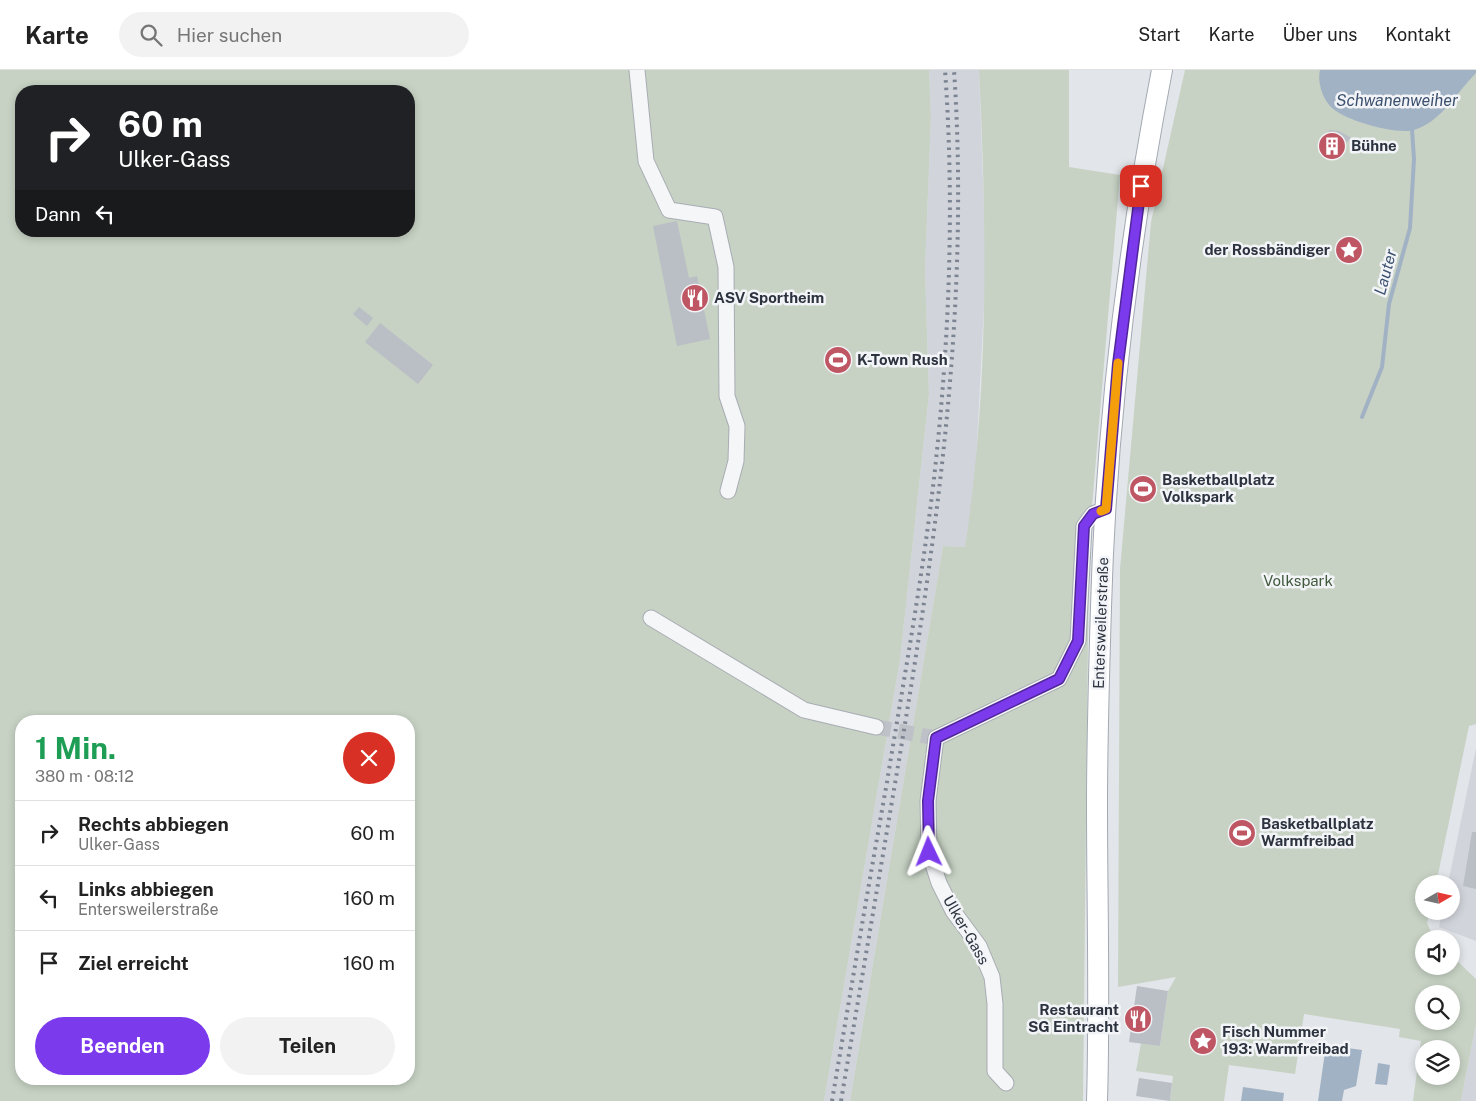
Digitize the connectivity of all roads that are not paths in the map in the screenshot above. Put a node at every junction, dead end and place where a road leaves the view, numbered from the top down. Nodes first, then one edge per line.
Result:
1 (637, 70) edge
2 (1153, 70) edge
3 (1162, 70) edge
4 (1147, 148) junction
5 (728, 491) dead end
6 (1106, 509) junction
7 (651, 618) dead end
8 (876, 728) tunnel mouth
9 (1006, 1083) dead end
10 (1097, 1101) edge

1 - 5 street
2 - 4 main road, Entersweilerstraße
3 - 4 main road, Entersweilerstraße
4 - 6 main road, Entersweilerstraße
6 - 9 street, Ulker-Gass
6 - 10 main road, Entersweilerstraße
7 - 8 street

